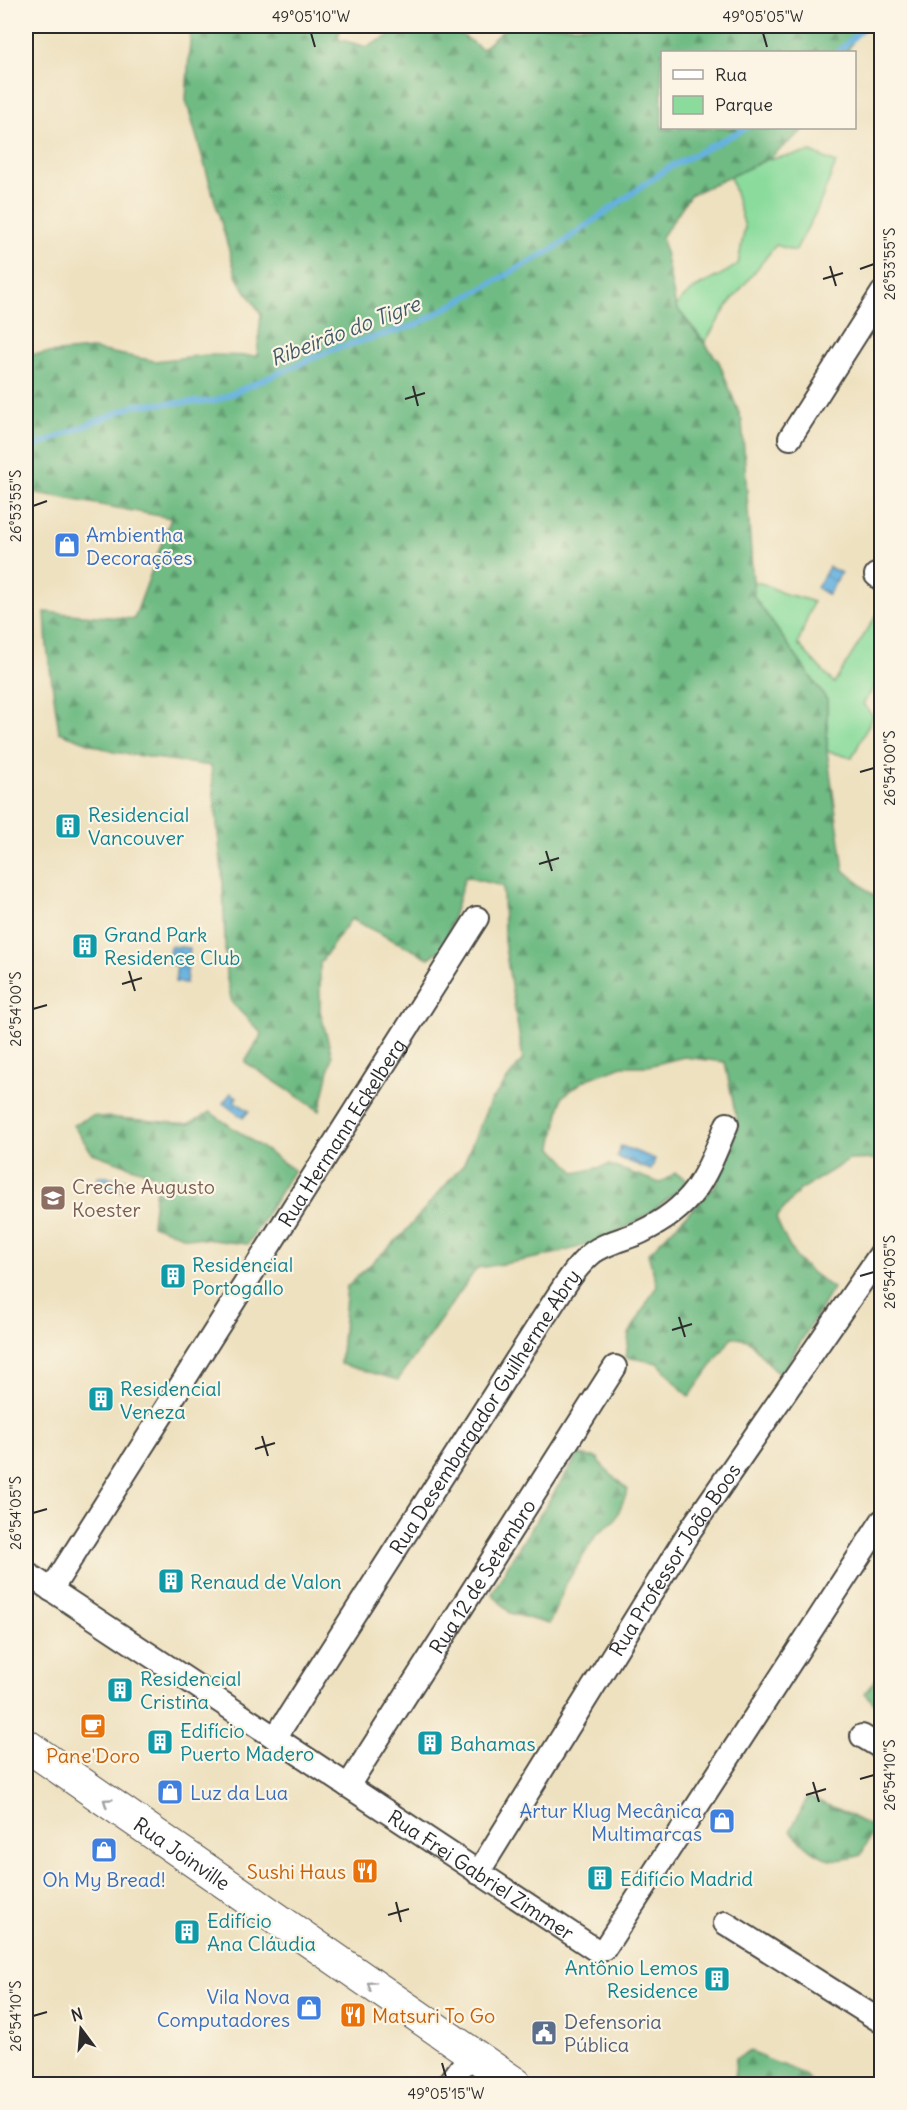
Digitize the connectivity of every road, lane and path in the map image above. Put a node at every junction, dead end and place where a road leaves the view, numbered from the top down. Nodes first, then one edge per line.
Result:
1 (882, 293) edge
2 (790, 438) dead end
3 (477, 918) dead end
4 (727, 1124) dead end
5 (882, 1252) edge
6 (615, 1367) dead end
7 (882, 1521) edge
8 (26, 1573) edge
9 (51, 1590) junction
10 (862, 1736) dead end
11 (275, 1738) junction
12 (26, 1745) edge
13 (882, 1748) edge
14 (348, 1786) junction
15 (478, 1873) junction
16 (725, 1923) dead end
17 (882, 2022) edge
18 (471, 2054) junction
19 (449, 2085) edge
20 (516, 2085) edge

1 - 2 street
3 - 9 street, Rua Hermann Eckelberg
4 - 11 street, Rua Desembargador Guilherme Abry
5 - 15 street, Rua Professor João Boos
6 - 14 street, Rua 12 de Setembro
7 - 15 street, Rua Frei Gabriel Zimmer
8 - 9 street, Rua Frei Gabriel Zimmer
9 - 11 street, Rua Frei Gabriel Zimmer
10 - 13 street
11 - 14 street, Rua Frei Gabriel Zimmer
18 -> 12 main road, Rua Joinville
14 - 15 street, Rua Frei Gabriel Zimmer
16 - 17 street
18 - 19 street
18 - 20 main road, Rua Joinville

